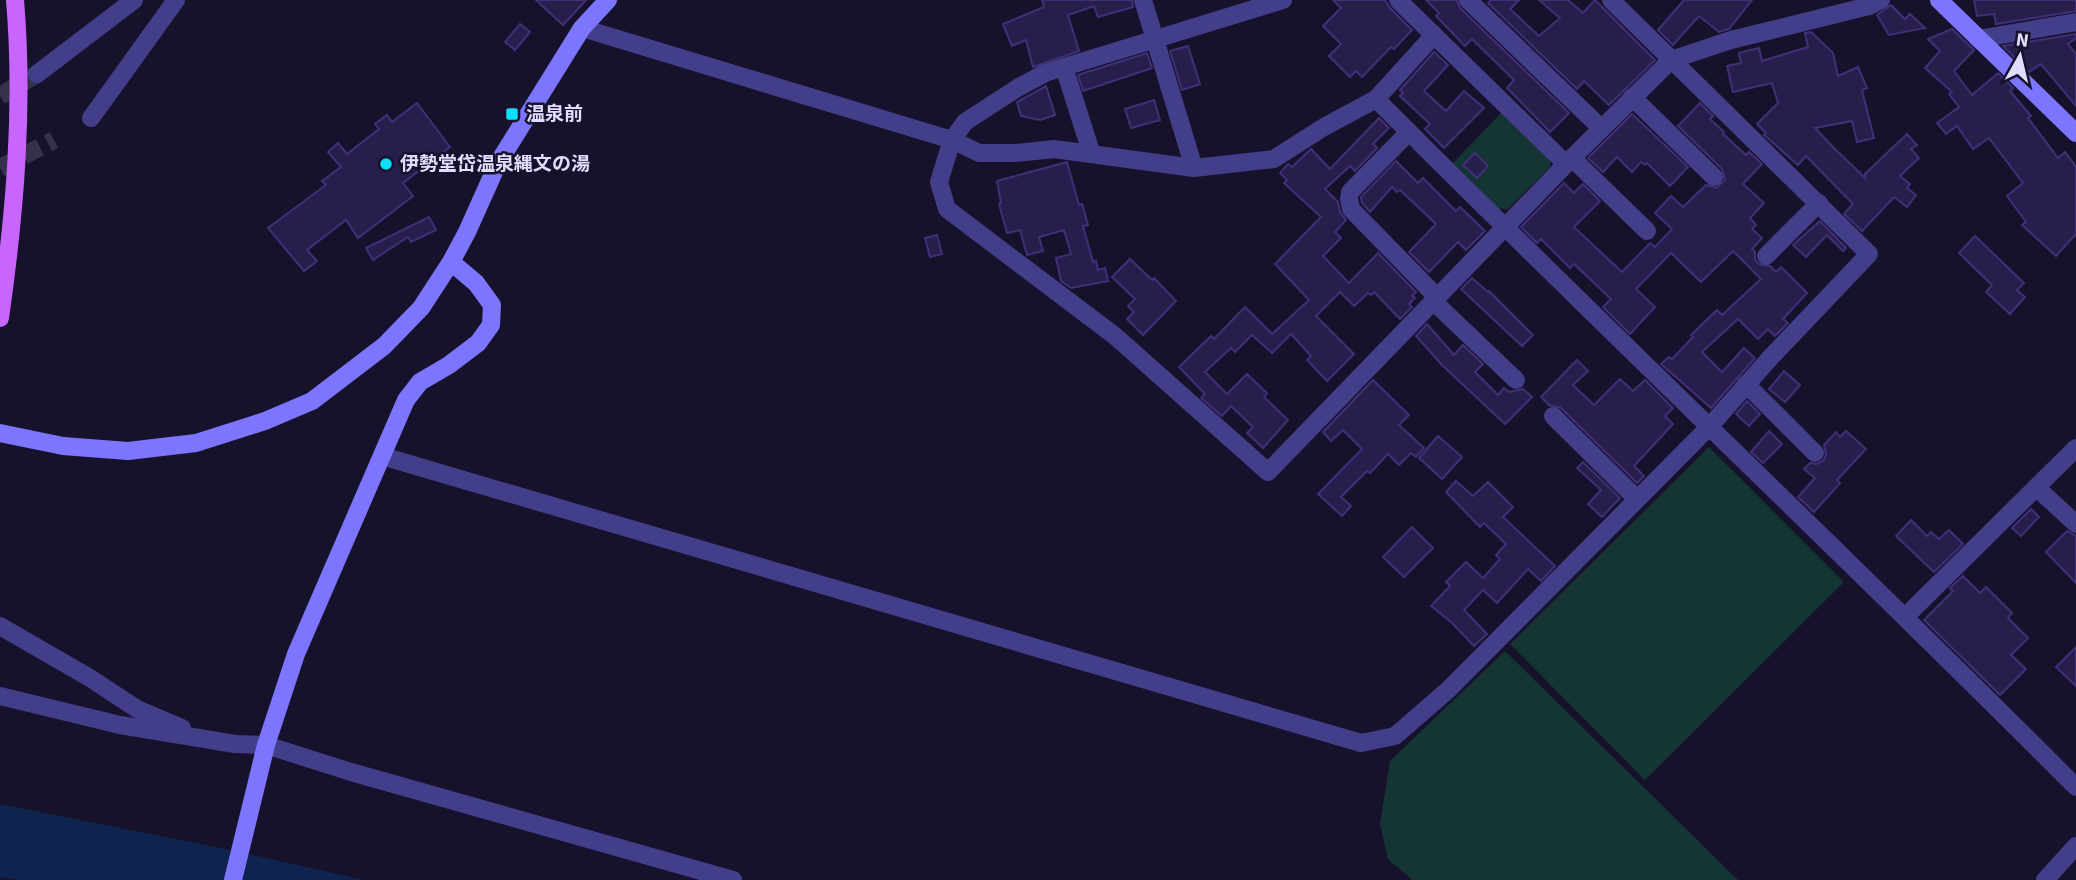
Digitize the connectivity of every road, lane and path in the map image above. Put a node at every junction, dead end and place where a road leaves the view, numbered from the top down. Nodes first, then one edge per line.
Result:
1 (15, 0) edge
2 (134, 0) edge
3 (176, 0) edge
4 (608, 0) edge
5 (1143, 0) edge
6 (1283, 0) edge
7 (1398, 0) edge
8 (1468, 0) edge
9 (1611, 0) edge
10 (1881, 0) edge
11 (1939, 0) edge
12 (1247, 6) edge
13 (2076, 22) edge
14 (582, 28) junction
15 (1434, 34) junction
16 (1156, 38) junction
17 (1978, 40) junction
18 (1671, 60) junction
19 (1064, 67) junction
20 (37, 74) tunnel mouth
21 (1632, 97) junction
22 (1376, 99) junction
23 (91, 118) dead end
24 (1601, 128) junction
25 (1409, 132) junction
26 (2076, 133) edge
27 (952, 140) junction
28 (1091, 152) junction
29 (1569, 161) junction
30 (1194, 168) junction
31 (1714, 177) dead end
32 (1819, 203) junction
33 (1505, 228) junction
34 (1647, 231) dead end
35 (1766, 256) dead end
36 (451, 262) junction
37 (1436, 300) junction
38 (0, 318) edge
39 (1516, 380) dead end
40 (1746, 384) junction
41 (1553, 416) dead end
42 (1710, 426) junction
43 (0, 433) edge
44 (2076, 448) edge
45 (1815, 453) dead end
46 (382, 456) junction
47 (2037, 488) junction
48 (1637, 499) junction
49 (2076, 524) edge
50 (1906, 616) junction
51 (0, 626) edge
52 (0, 696) edge
53 (208, 739) junction
54 (265, 752) junction
55 (2076, 787) edge
56 (2076, 846) edge
57 (233, 880) edge
58 (733, 880) edge
59 (2045, 880) edge

1 - 38 main road
2 - 20 street
3 - 23 street
4 - 14 street
5 - 16 street
6 - 12 street
7 - 15 street
8 - 24 street
9 - 18 street
10 - 18 street
11 - 17 street
12 - 16 street
13 - 17 street
14 - 27 street
14 - 36 street
15 - 22 street
15 - 29 street
16 - 19 street
16 - 30 street
17 - 26 street
18 - 21 street
18 - 32 street
19 - 27 street
19 - 28 street
21 - 24 street
21 - 31 street
22 - 25 street
22 - 30 street
24 - 29 street
25 - 33 street
25 - 37 street
27 - 28 street
27 - 37 street
28 - 30 street
29 - 33 street
29 - 34 street
32 - 35 street
32 - 40 street
33 - 37 street
33 - 42 street
36 - 43 street
36 - 46 street
37 - 39 street
40 - 42 street
40 - 45 street
41 - 48 street
42 - 48 street
42 - 50 street
44 - 47 street
46 - 48 street
46 - 54 street
47 - 49 street
47 - 50 street
50 - 55 street
51 - 53 street
52 - 53 street
53 - 54 street
54 - 57 street
54 - 58 street
56 - 59 street

